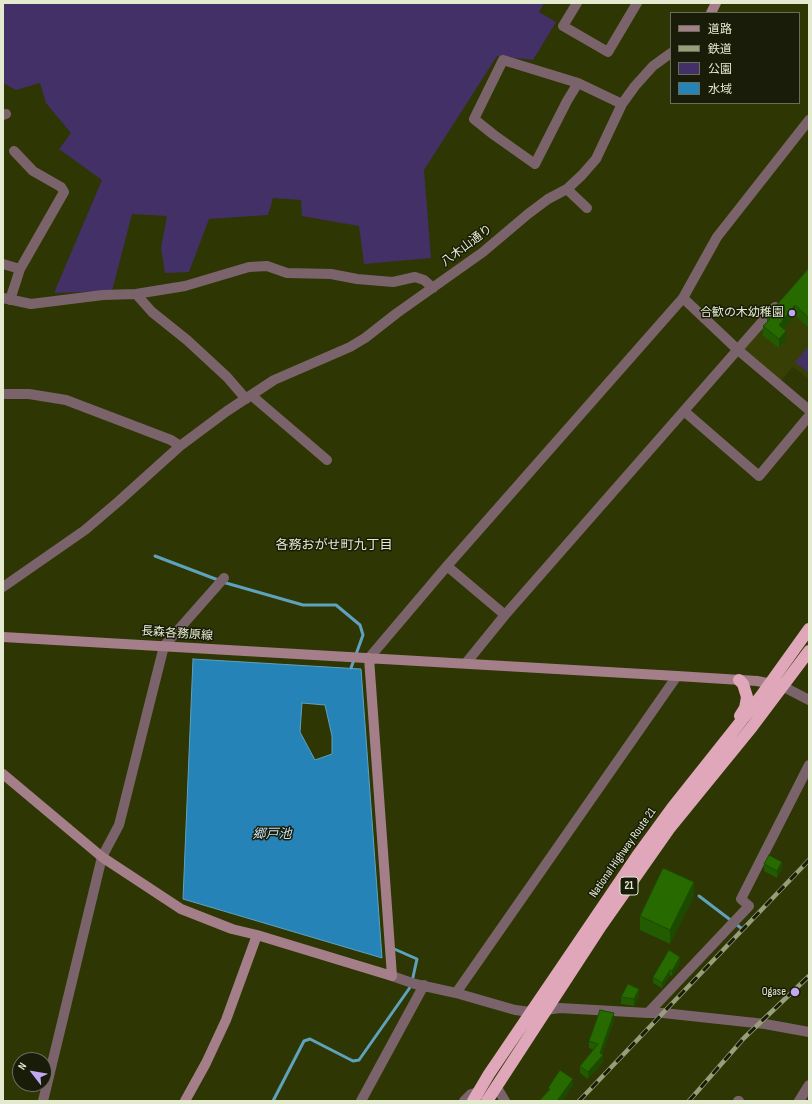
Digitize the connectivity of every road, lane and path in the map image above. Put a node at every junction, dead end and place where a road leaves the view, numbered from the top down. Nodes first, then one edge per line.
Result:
1 (577, 3) edge
2 (637, 3) edge
3 (716, 3) edge
4 (712, 12) edge
5 (670, 54) edge
6 (578, 83) junction
7 (622, 104) junction
8 (809, 120) edge
9 (14, 151) dead end
10 (567, 189) junction
11 (586, 208) dead end
12 (3, 264) edge
13 (20, 269) junction
14 (433, 288) junction
15 (136, 294) junction
16 (683, 298) junction
17 (6, 299) edge
18 (780, 302) edge
19 (738, 350) junction
20 (3, 394) edge
21 (248, 397) junction
22 (809, 410) edge
23 (684, 411) junction
24 (809, 416) edge
25 (180, 446) junction
26 (327, 460) dead end
27 (447, 566) junction
28 (221, 581) dead end
29 (3, 587) edge
30 (506, 616) junction
31 (809, 630) edge
32 (3, 637) edge
33 (164, 646) junction
34 (809, 651) edge
35 (360, 658) junction
36 (466, 663) junction
37 (677, 676) junction
38 (739, 680) junction
39 (771, 683) junction
40 (782, 686) junction
41 (809, 700) edge
42 (729, 737) junction
43 (809, 765) edge
44 (3, 774) edge
45 (102, 857) junction
46 (256, 935) junction
47 (397, 978) junction
48 (420, 985) junction
49 (456, 993) junction
50 (547, 1009) junction
51 (531, 1012) junction
52 (648, 1013) junction
53 (809, 1032) edge
54 (809, 1085) edge
55 (496, 1086) junction
56 (483, 1098) edge
57 (43, 1101) edge
58 (185, 1101) edge
59 (361, 1101) edge
60 (464, 1101) edge
61 (505, 1101) edge
62 (799, 1101) edge

1 - 2 street
3 - 4 street
5 - 7 street, 八木山通り
6 - 6 street
6 - 7 street
7 - 10 street, 八木山通り
8 - 16 street
9 - 13 street
10 - 11 street
10 - 14 street, 八木山通り
12 - 13 street
13 - 17 street
14 - 15 street
14 - 21 street, 八木山通り
15 - 17 street
15 - 21 street
16 - 19 street
16 - 27 street
18 - 19 street
19 - 22 street
19 - 23 street
20 - 25 street
21 - 25 street
21 - 26 street
23 - 24 street
23 - 30 street
25 - 29 street
27 - 30 street
27 - 35 street
28 - 33 street
30 - 36 street
31 - 39 highway, National Highway Route 21 / 21
32 - 33 street, 長森各務原線
33 - 35 street, 長森各務原線
33 - 45 street
34 - 40 highway, National Highway Route 21 / 21
35 - 36 street, 長森各務原線
35 - 47 street
36 - 37 street, 長森各務原線
37 - 38 street, 長森各務原線
37 - 49 street
38 - 39 street, 長森各務原線
38 - 42 highway
39 - 40 street, 長森各務原線
39 - 42 highway, National Highway Route 21 / 21
40 - 41 street
40 - 50 highway, National Highway Route 21 / 21
42 - 51 highway, National Highway Route 21 / 21
43 - 52 street
44 - 45 street
45 - 46 street
45 - 57 street
46 - 47 street
46 - 58 street
47 - 48 street
48 - 49 street
48 - 59 street
49 - 51 street
50 - 51 street
50 - 52 street
50 - 55 highway, National Highway Route 21 / 21
51 - 56 highway, National Highway Route 21 / 21
52 - 53 street
54 - 62 street
55 - 56 highway, National Highway Route 21 / 21
55 - 61 street
56 - 60 street

